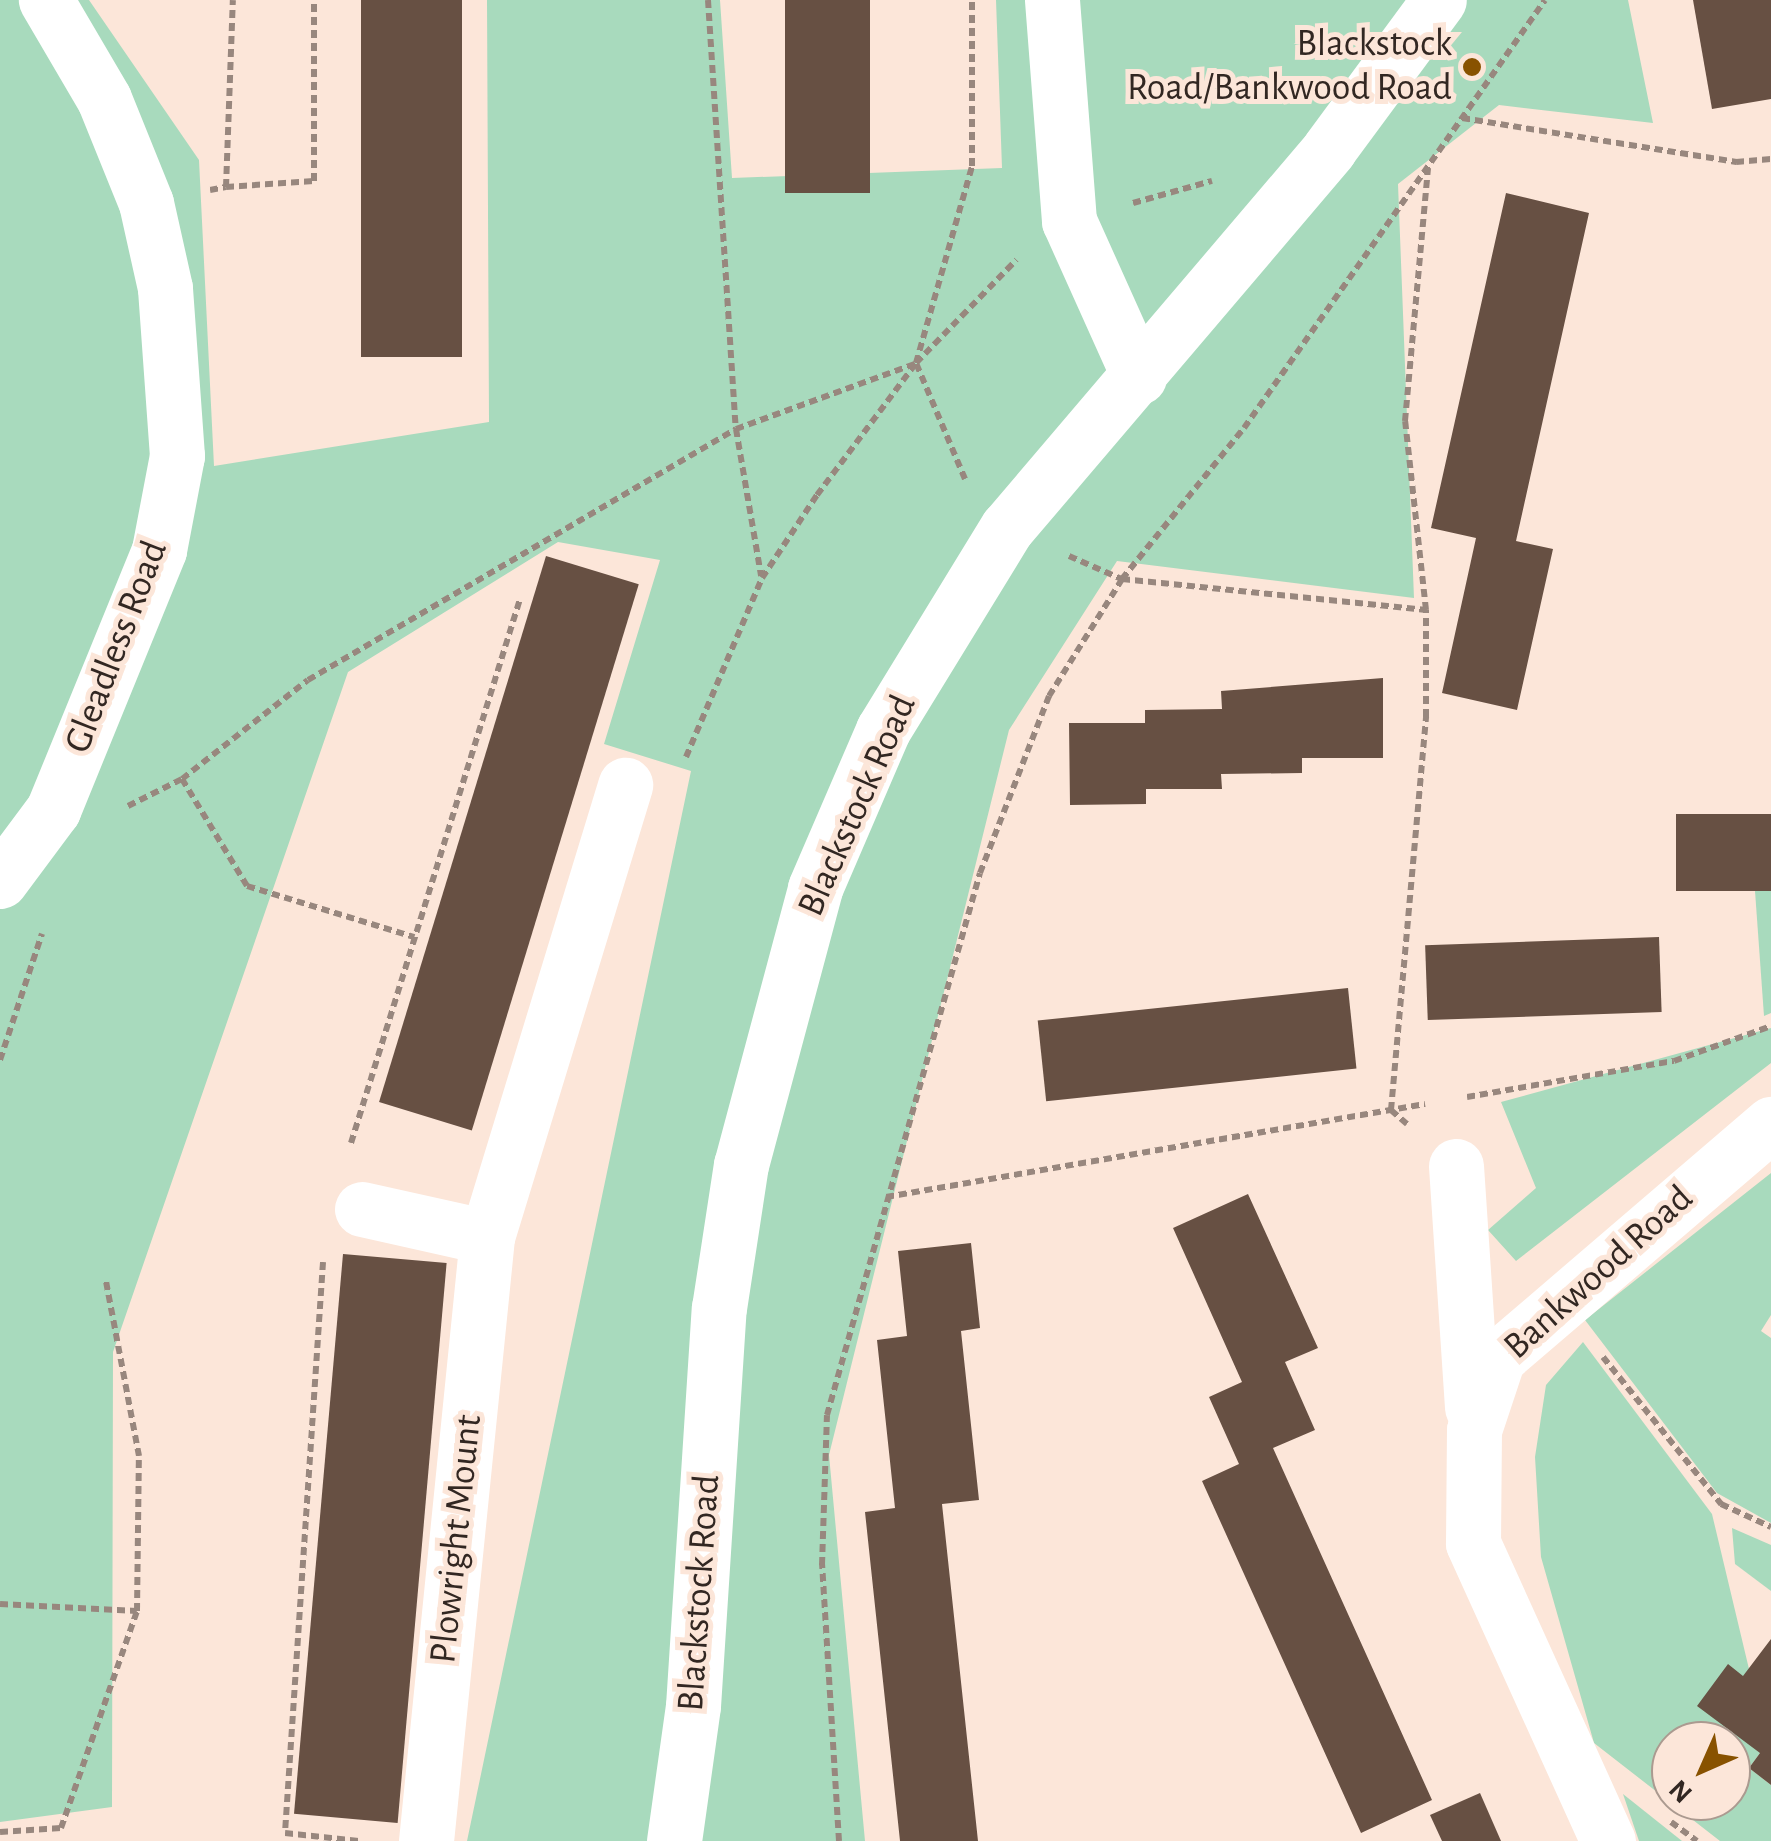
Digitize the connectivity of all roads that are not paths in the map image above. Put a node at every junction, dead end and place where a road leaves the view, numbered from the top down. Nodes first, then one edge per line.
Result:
1 (46, 0) edge
2 (1052, 0) edge
3 (1439, 0) edge
4 (1138, 377) junction
5 (624, 786) road end
6 (0, 882) edge
7 (1771, 1124) edge
8 (1456, 1166) road end
9 (362, 1208) dead end
10 (487, 1236) junction
11 (1474, 1430) junction
12 (426, 1841) edge
13 (674, 1841) edge
14 (1608, 1841) edge

1 - 6 street, Gleadless Road
2 - 4 street
3 - 4 street, Blackstock Road
4 - 13 street, Blackstock Road
5 - 10 street, Plowright Mount
7 - 11 street, Bankwood Road
8 - 11 street
9 - 10 street
10 - 12 street, Plowright Mount
11 - 14 street, Bankwood Road

